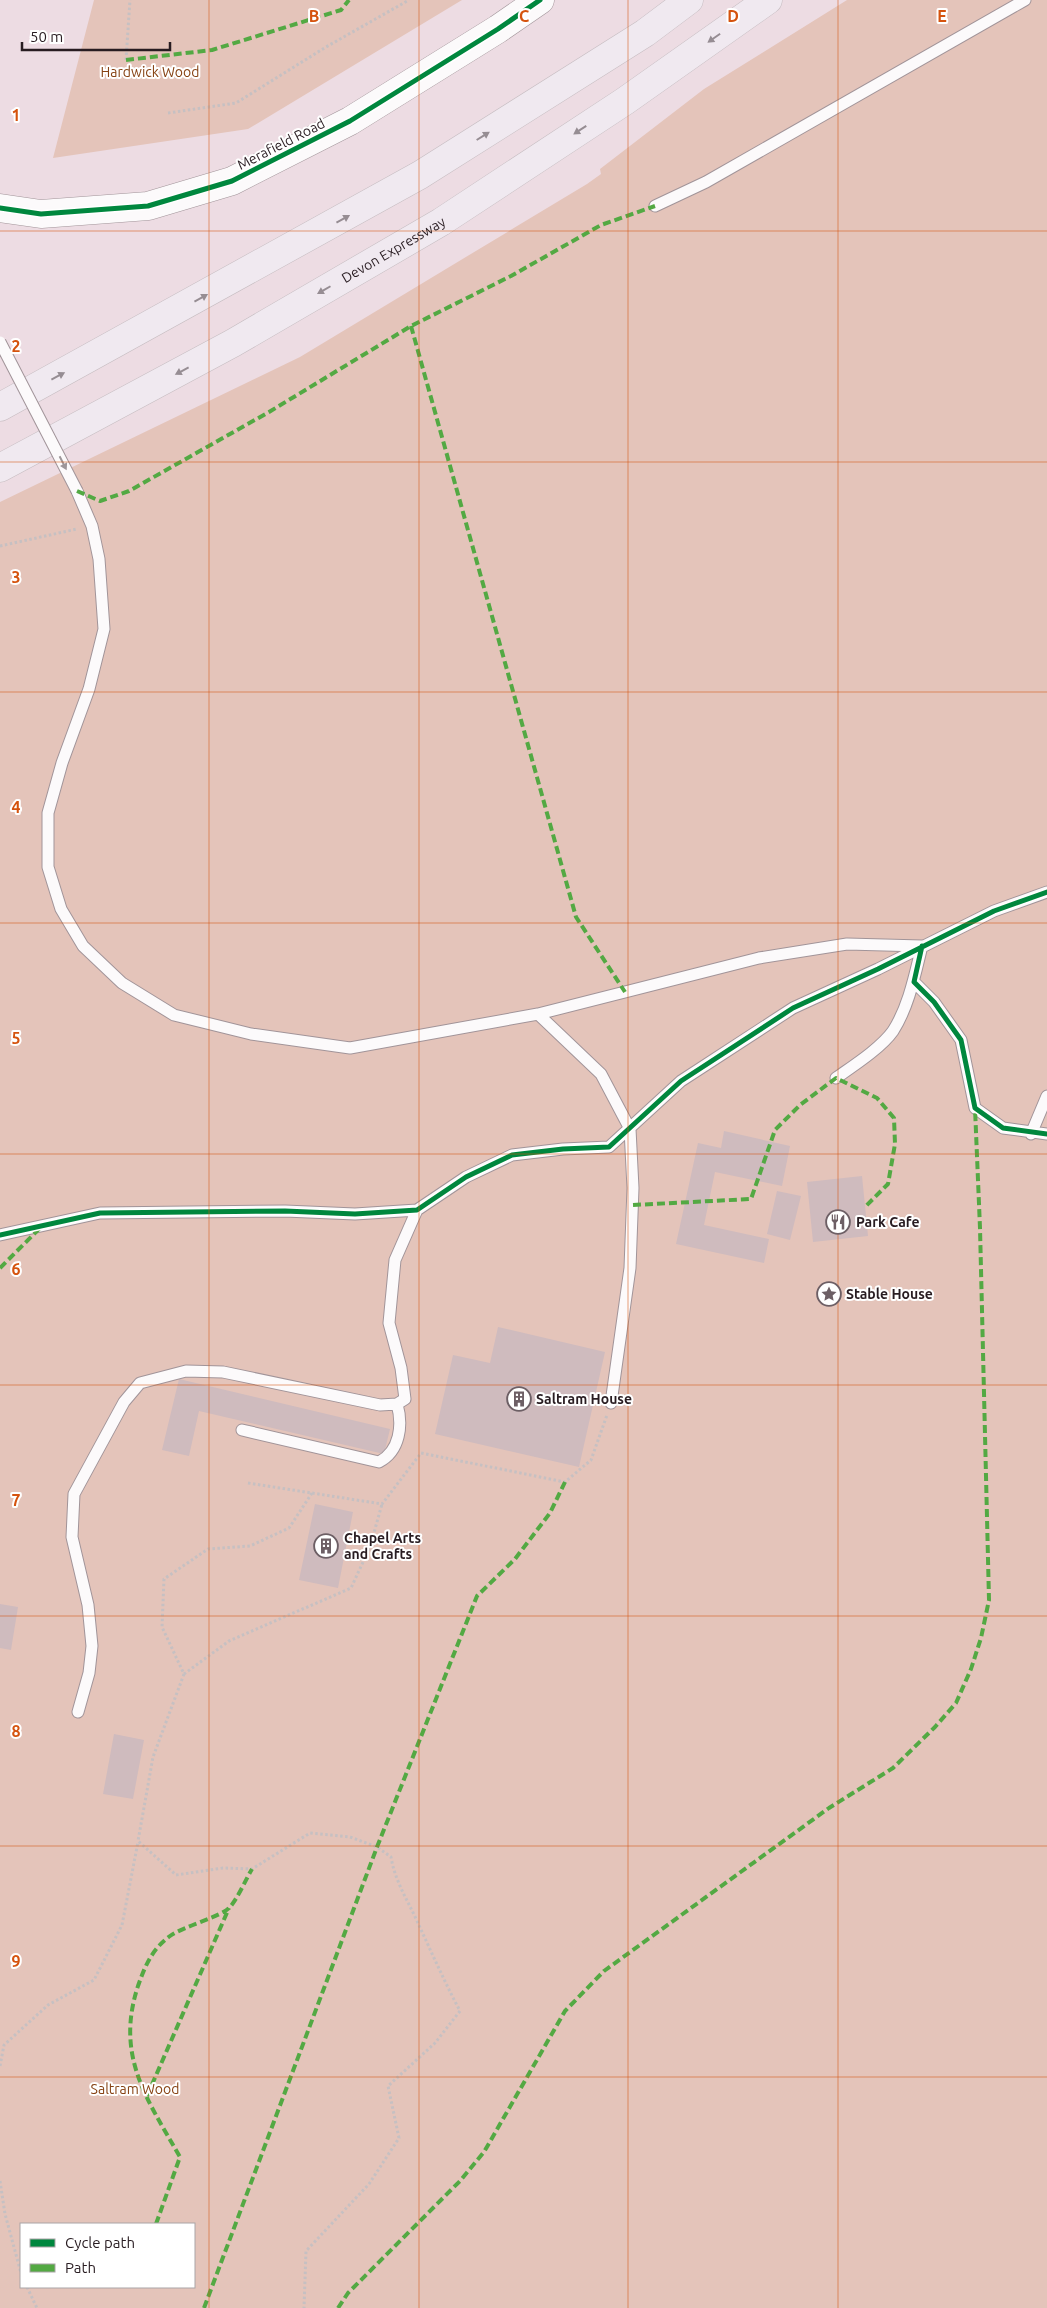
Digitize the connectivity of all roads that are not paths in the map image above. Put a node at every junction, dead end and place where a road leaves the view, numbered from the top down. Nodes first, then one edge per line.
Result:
1 (540, 0) edge
2 (690, 0) edge
3 (768, 0) edge
4 (1025, 0) edge
5 (655, 206) dead end
6 (0, 208) edge
7 (0, 342) edge
8 (0, 407) edge
9 (0, 468) edge
10 (1047, 892) edge
11 (922, 946) junction
12 (914, 982) junction
13 (538, 1014) junction
14 (836, 1078) dead end
15 (1047, 1096) edge
16 (630, 1129) junction
17 (1030, 1134) junction
18 (1047, 1134) edge
19 (417, 1210) junction
20 (0, 1236) edge
21 (611, 1403) road end
22 (397, 1404) junction
23 (242, 1430) dead end
24 (78, 1712) dead end

1 - 6 street, Merafield Road
8 -> 2 highway
3 -> 9 highway, Devon Expressway
4 - 5 lane
7 -> 13 lane, bridge
10 - 11 lane
11 - 12 lane
11 - 13 lane
11 - 16 lane
12 - 14 lane
12 - 17 lane
13 - 16 lane
15 - 17 lane
16 - 19 lane
16 - 21 lane
17 - 18 lane
19 - 20 lane
19 - 22 lane
22 - 23 lane
22 - 24 lane

